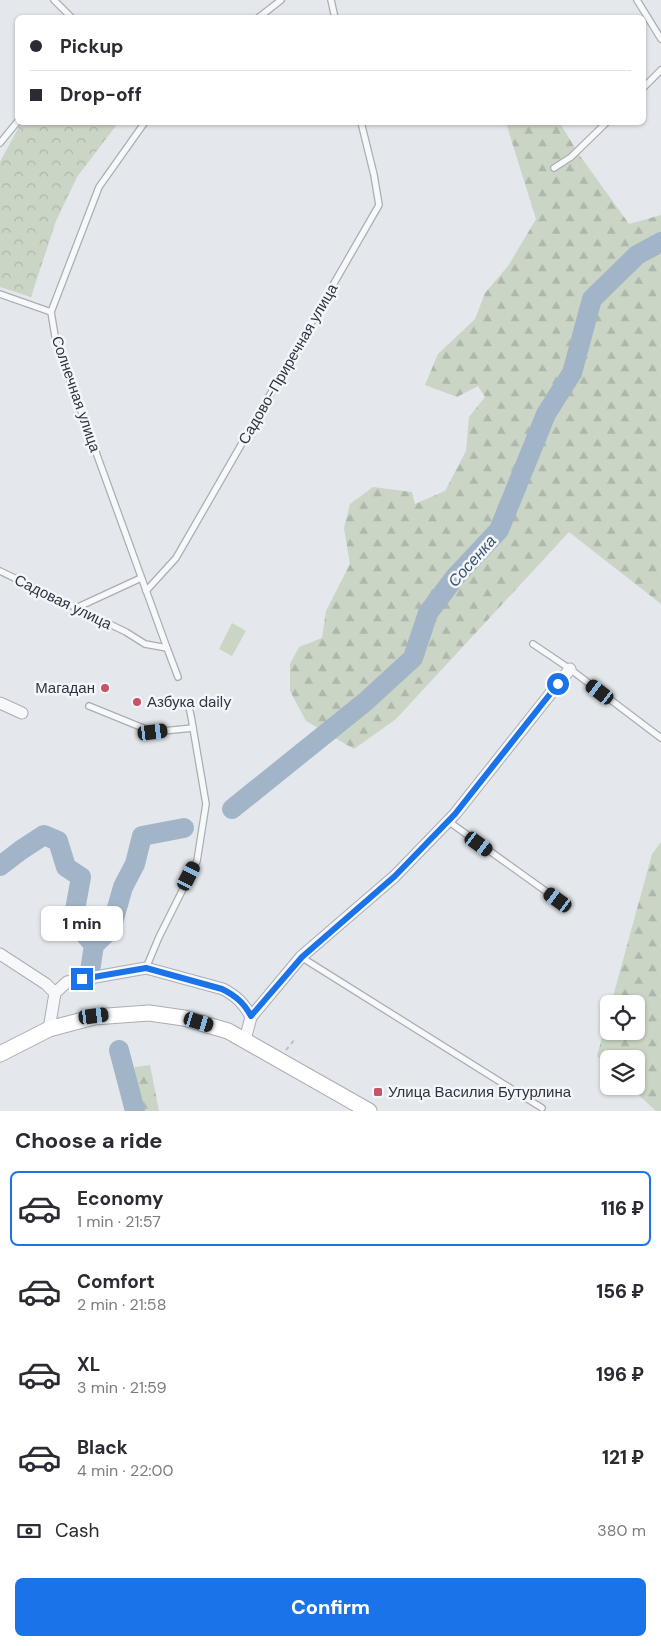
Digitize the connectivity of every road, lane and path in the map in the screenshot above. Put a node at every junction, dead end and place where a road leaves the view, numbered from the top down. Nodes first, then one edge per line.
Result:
1 (54, 0) edge
2 (281, 0) edge
3 (331, 0) edge
4 (637, 0) edge
5 (69, 15) edge
6 (262, 15) edge
7 (334, 15) edge
8 (661, 39) edge
9 (661, 70) edge
10 (646, 85) edge
11 (15, 125) edge
12 (143, 125) edge
13 (362, 125) edge
14 (604, 125) edge
15 (0, 143) edge
16 (554, 168) dead end
17 (0, 294) edge
18 (51, 312) junction
19 (0, 572) edge
20 (141, 578) junction
21 (146, 591) junction
22 (76, 608) junction
23 (533, 644) dead end
24 (167, 648) junction
25 (570, 669) junction
26 (178, 677) dead end
27 (188, 702) dead end
28 (0, 703) edge
29 (89, 706) dead end
30 (22, 713) dead end
31 (193, 728) junction
32 (661, 738) edge
33 (448, 821) junction
34 (558, 900) dead end
35 (0, 954) edge
36 (302, 957) junction
37 (146, 968) junction
38 (55, 993) junction
39 (251, 1016) junction
40 (49, 1029) junction
41 (245, 1040) junction
42 (0, 1054) edge
43 (542, 1108) dead end
44 (369, 1111) edge

1 - 5 lane
2 - 6 lane
3 - 7 lane
4 - 8 lane
9 - 10 lane
11 - 15 lane
12 - 18 lane
13 - 21 lane, Садово-Приречная улица
14 - 16 lane
17 - 18 lane
18 - 20 lane, Солнечная улица
19 - 22 lane, Садовая улица
20 - 21 lane, Солнечная улица
20 - 22 lane
21 - 24 lane, Солнечная улица
22 - 24 lane, Садовая улица
23 - 25 lane
24 - 26 lane, Солнечная улица
25 - 32 lane
25 - 33 street
27 - 31 lane
28 - 30 street
29 - 31 lane
31 - 37 lane
33 - 34 lane
33 - 36 street
35 - 38 street
36 - 39 street
36 - 43 lane
37 - 38 street
37 - 39 street
38 - 40 street
39 - 41 street
40 - 41 main road
40 - 42 main road
41 - 44 main road

